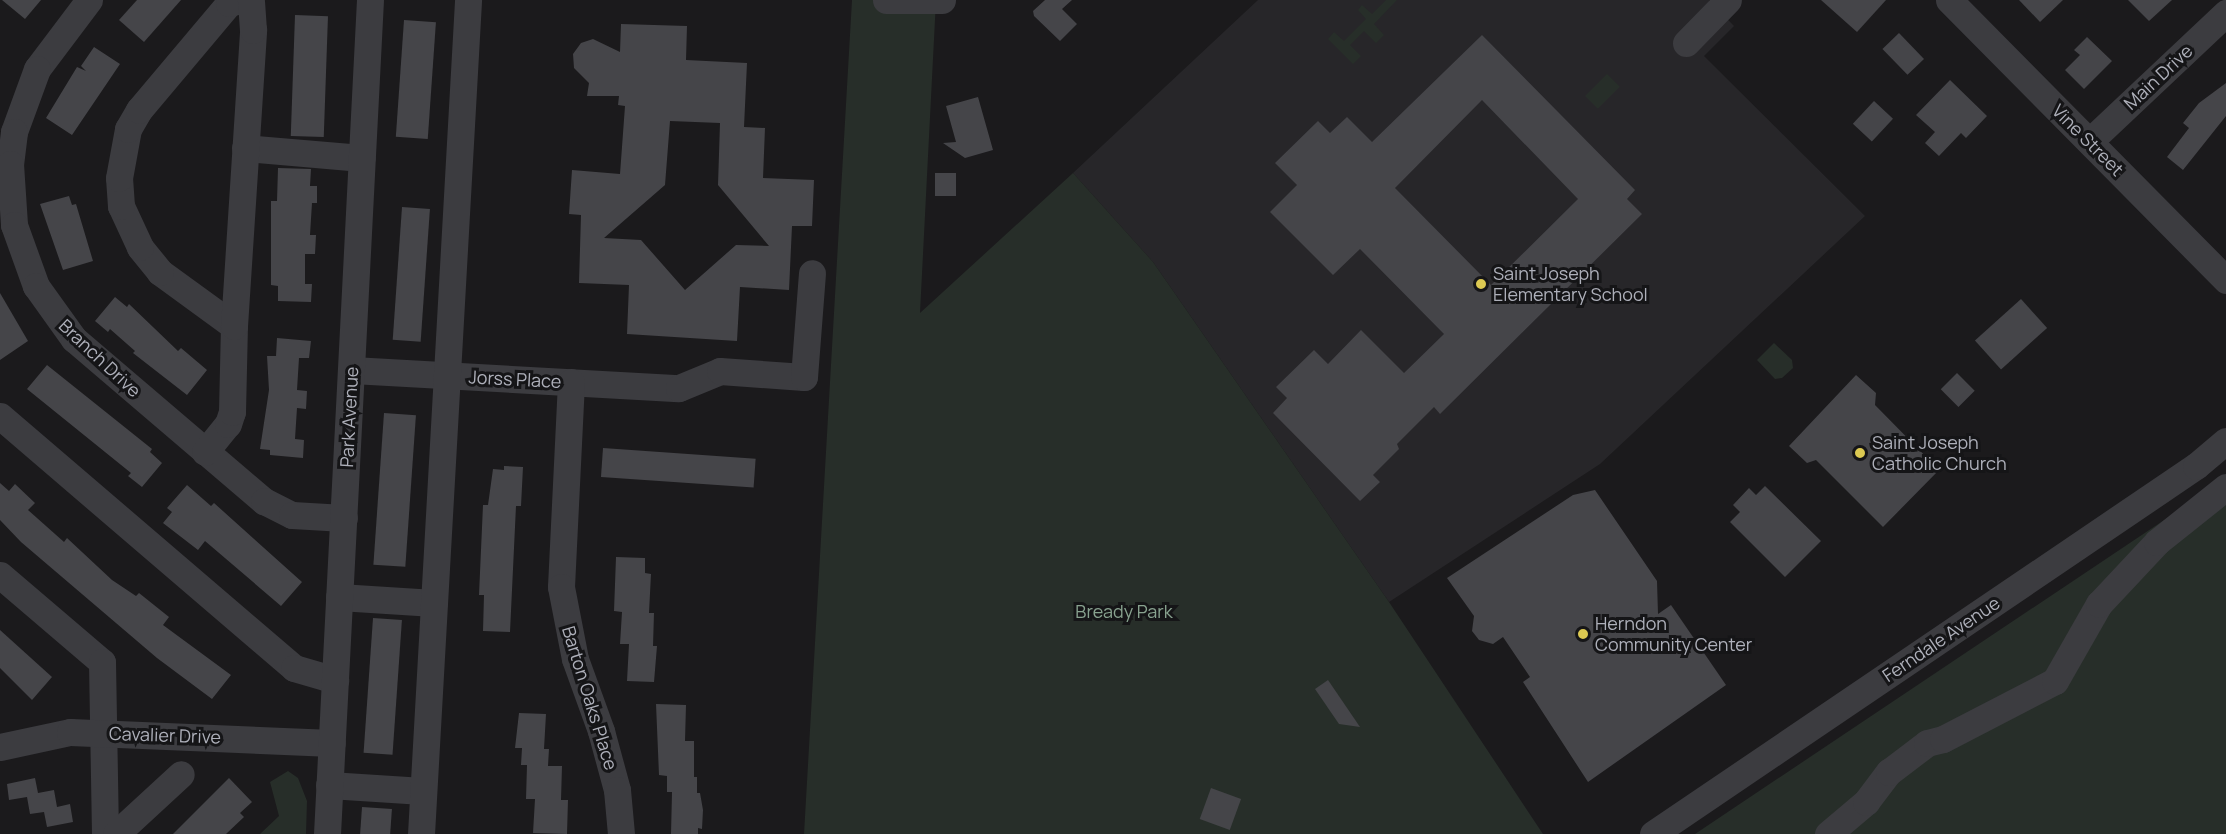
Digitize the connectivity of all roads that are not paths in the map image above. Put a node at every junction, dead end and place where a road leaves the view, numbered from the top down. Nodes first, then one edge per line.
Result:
1 (89, 0) edge
2 (240, 0) edge
3 (251, 0) edge
4 (370, 0) edge
5 (468, 0) edge
6 (886, 0) edge
7 (942, 0) edge
8 (1728, 0) edge
9 (1949, 0) edge
10 (2226, 14) edge
11 (1686, 43) dead end
12 (2090, 141) junction
13 (245, 148) junction
14 (362, 158) junction
15 (812, 273) dead end
16 (2226, 280) edge
17 (234, 326) junction
18 (352, 370) junction
19 (448, 375) junction
20 (571, 382) junction
21 (0, 416) edge
22 (2226, 441) edge
23 (205, 452) junction
24 (2226, 487) edge
25 (344, 518) junction
26 (0, 575) edge
27 (339, 597) junction
28 (434, 603) junction
29 (335, 680) junction
30 (104, 732) junction
31 (332, 743) junction
32 (0, 747) edge
33 (181, 774) dead end
34 (329, 785) junction
35 (423, 791) junction
36 (105, 834) edge
37 (116, 834) edge
38 (327, 834) edge
39 (421, 834) edge
40 (621, 834) edge
41 (1653, 834) edge
42 (1828, 834) edge

1 - 23 street, Branch Drive
2 - 17 street
3 - 13 street
4 - 14 street, Park Avenue
5 - 19 street
6 - 7 street
8 - 11 street
9 - 12 street, Vine Street
10 - 12 street, Main Drive
12 - 16 street, Vine Street
13 - 14 street
13 - 17 street
14 - 18 street, Park Avenue
15 - 20 street, Jorss Place
17 - 23 street
18 - 19 street, Jorss Place
18 - 25 street, Park Avenue
19 - 20 street, Jorss Place
19 - 28 street
20 - 40 street, Barton Oaks Place
21 - 29 street
22 - 41 street, Ferndale Avenue
23 - 25 street, Branch Drive
24 - 42 street
25 - 27 street, Park Avenue
26 - 30 street
27 - 28 street
27 - 29 street, Park Avenue
28 - 35 street
29 - 31 street, Park Avenue
30 - 31 street, Cavalier Drive
30 - 32 street, Cavalier Drive
30 - 36 street
31 - 34 street, Park Avenue
33 - 37 street
34 - 35 street
34 - 38 street, Park Avenue
35 - 39 street

